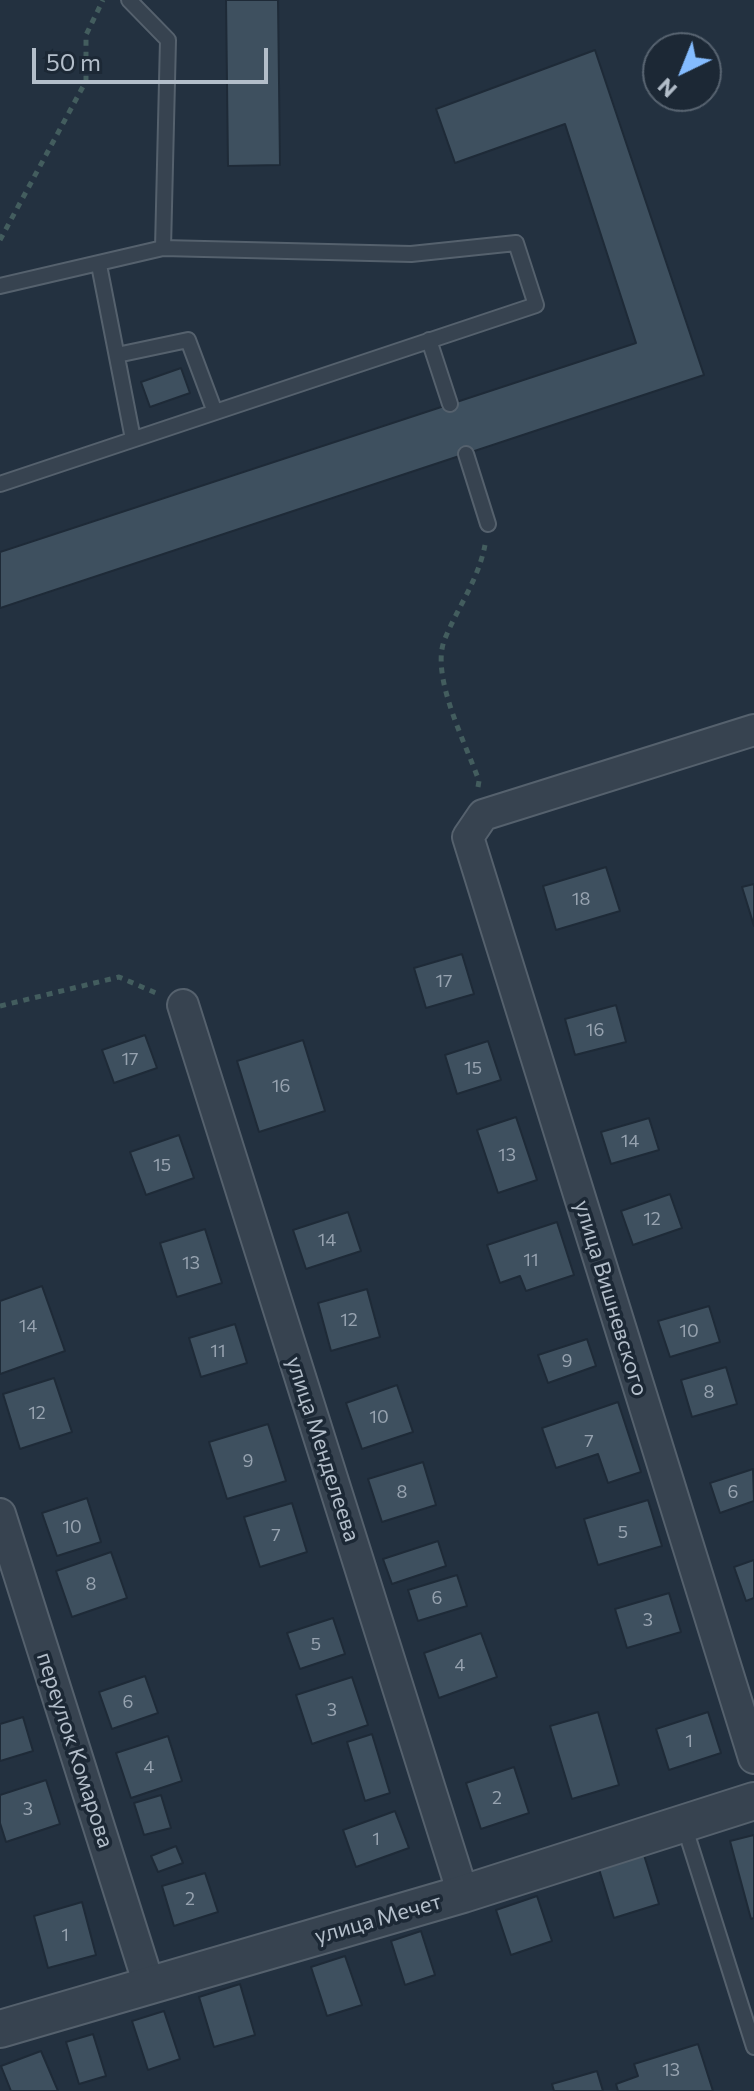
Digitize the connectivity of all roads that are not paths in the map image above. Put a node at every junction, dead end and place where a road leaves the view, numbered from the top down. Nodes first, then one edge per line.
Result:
1 (129, 0) edge
2 (163, 248) junction
3 (99, 265) junction
4 (0, 286) edge
5 (429, 340) junction
6 (117, 355) junction
7 (450, 404) dead end
8 (215, 412) junction
9 (133, 439) junction
10 (466, 454) dead end
11 (0, 484) edge
12 (488, 524) road end
13 (754, 730) edge
14 (183, 1005) road end
15 (0, 1514) edge
16 (754, 1758) edge
17 (754, 1801) edge
18 (684, 1825) junction
19 (463, 1894) junction
20 (149, 1985) junction
21 (0, 2029) edge
22 (754, 2047) edge

1 - 2 lane
2 - 3 lane
2 - 5 lane
3 - 4 lane
3 - 6 lane
5 - 7 lane
5 - 8 lane
6 - 8 lane
6 - 9 lane
8 - 9 lane
9 - 11 lane
10 - 12 lane
13 - 16 street, улица Вишневского
14 - 19 street, улица Менделеева
15 - 20 street, переулок Комарова
17 - 18 street, улица Мечет
18 - 19 street, улица Мечет
18 - 22 lane
19 - 20 street, улица Мечет
20 - 21 street, улица Мечет

